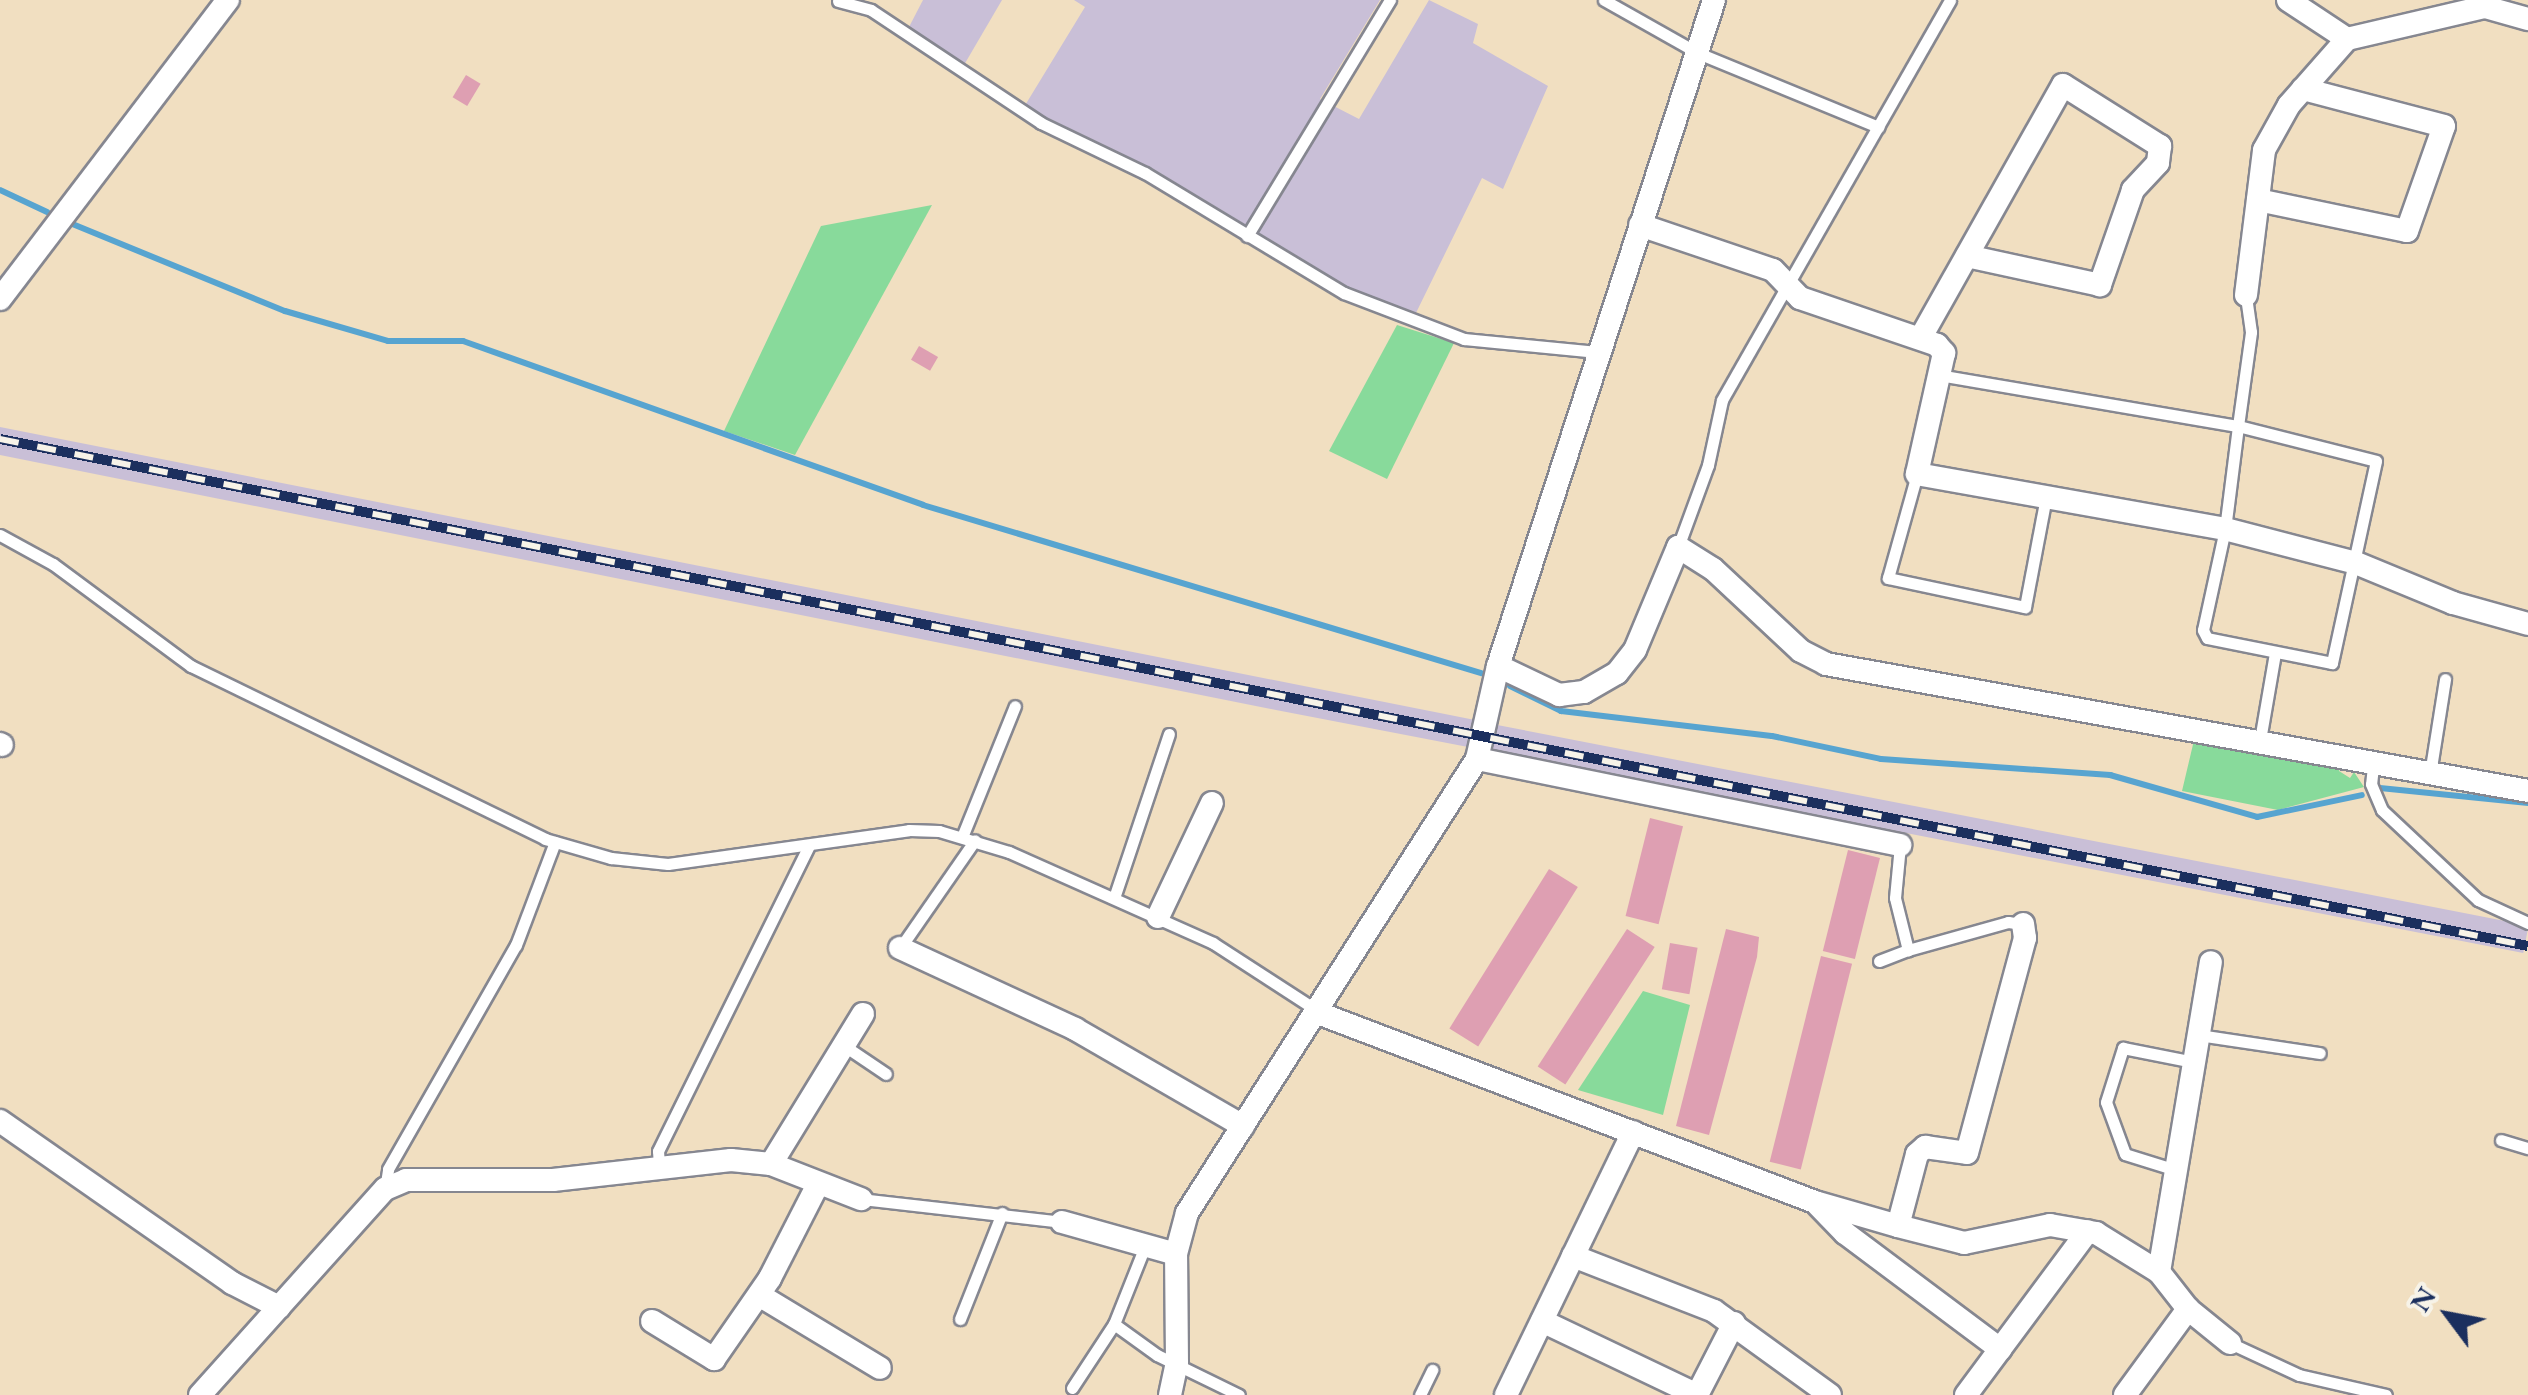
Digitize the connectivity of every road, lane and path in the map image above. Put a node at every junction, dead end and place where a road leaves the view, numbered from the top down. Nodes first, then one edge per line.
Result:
1 (228, 0) edge
2 (1390, 0) edge
3 (1604, 0) edge
4 (1714, 0) edge
5 (1950, 0) edge
6 (2288, 0) edge
7 (838, 1) edge
8 (2528, 19) edge
9 (2347, 39) junction
10 (1698, 53) junction
11 (2302, 90) junction
12 (1878, 127) junction
13 (2258, 200) junction
14 (1640, 225) junction
15 (1248, 236) junction
16 (1968, 256) junction
17 (1790, 284) junction
18 (2246, 295) joint
19 (0, 300) edge
20 (1921, 338) junction
21 (1598, 352) junction
22 (1939, 375) junction
23 (2238, 426) junction
24 (1917, 474) junction
25 (2046, 497) junction
26 (2225, 529) junction
27 (0, 535) edge
28 (1678, 547) junction
29 (2356, 563) junction
30 (2528, 624) edge
31 (2276, 653) junction
32 (1498, 666) junction
33 (2445, 679) dead end
34 (1015, 706) dead end
35 (1170, 734) dead end
36 (2260, 740) junction
37 (1477, 759) junction
38 (2373, 766) junction
39 (2430, 775) junction
40 (2528, 791) edge
41 (1212, 804) dead end
42 (968, 838) junction
43 (555, 842) junction
44 (810, 846) junction
45 (1900, 846) joint
46 (1114, 898) junction
47 (1158, 917) junction
48 (2528, 923) edge
49 (2023, 924) joint
50 (900, 948) joint
51 (1908, 950) junction
52 (1879, 962) dead end
53 (2211, 962) dead end
54 (1318, 1013) junction
55 (863, 1014) dead end
56 (2198, 1035) junction
57 (846, 1047) junction
58 (2320, 1053) dead end
59 (2194, 1062) junction
60 (886, 1074) dead end
61 (0, 1121) edge
62 (1243, 1126) junction
63 (1633, 1132) junction
64 (2501, 1140) dead end
65 (2528, 1148) edge
66 (771, 1164) junction
67 (659, 1166) junction
68 (2176, 1170) junction
69 (817, 1186) junction
70 (385, 1188) junction
71 (861, 1199) joint
72 (1815, 1202) junction
73 (1002, 1213) junction
74 (1062, 1222) joint
75 (1898, 1226) junction
76 (2088, 1231) junction
77 (1146, 1245) junction
78 (1176, 1254) junction
79 (1573, 1256) junction
80 (2159, 1272) junction
81 (759, 1294) junction
82 (279, 1307) junction
83 (2188, 1309) junction
84 (960, 1319) dead end
85 (652, 1321) dead end
86 (1542, 1321) junction
87 (1734, 1323) junction
88 (1114, 1324) junction
89 (2230, 1342) joint
90 (2000, 1349) junction
91 (1177, 1363) junction
92 (880, 1368) dead end
93 (1432, 1370) dead end
94 (1072, 1388) dead end
95 (200, 1395) edge
96 (1170, 1395) edge
97 (1239, 1395) edge
98 (1420, 1395) edge
99 (1506, 1395) edge
100 (1830, 1395) edge
101 (1966, 1395) edge
102 (2125, 1395) edge
103 (2386, 1395) edge

1 - 19 street
2 - 15 lane
3 - 10 lane
4 - 10 street
5 - 12 lane
6 - 9 street
7 - 15 lane
8 - 9 street
9 - 11 street
10 - 12 lane
10 - 14 street
11 - 13 street
11 - 13 street
12 - 17 lane
13 - 18 street
14 - 17 street
14 - 21 street
15 - 21 lane
16 - 16 street
16 - 20 street
17 - 20 street
17 - 28 lane
18 - 23 lane
20 - 22 street
21 - 32 street
22 - 23 lane
22 - 24 street
23 - 26 lane
23 - 29 lane
24 - 25 street
24 - 25 lane
25 - 26 street
26 - 29 street
26 - 31 lane
27 - 43 lane
28 - 32 street
28 - 36 street
29 - 30 street
29 - 31 lane
31 - 36 lane
32 - 37 street
33 - 39 lane
34 - 42 lane
35 - 46 lane
36 - 38 street
37 - 45 street
37 - 54 street
38 - 39 street
38 - 48 lane
39 - 40 street
41 - 47 street
42 - 44 lane
42 - 46 lane
42 - 50 lane
43 - 44 lane
43 - 70 lane
44 - 67 lane
45 - 51 lane
46 - 47 lane
47 - 54 lane
49 - 51 lane
49 - 75 street
50 - 62 street
51 - 52 lane
53 - 56 street
54 - 62 street
54 - 63 street
55 - 57 street
56 - 58 lane
56 - 59 street
57 - 60 lane
57 - 66 street
59 - 68 street
59 - 68 lane
61 - 82 street
62 - 78 street
63 - 72 street
63 - 79 street
64 - 65 lane
66 - 67 street
66 - 69 street
67 - 70 street
68 - 80 street
69 - 71 street
69 - 81 street
70 - 82 street
71 - 73 lane
72 - 75 street
72 - 90 street
73 - 74 lane
73 - 84 lane
74 - 77 street
75 - 76 street
76 - 80 street
76 - 90 street
77 - 78 street
77 - 88 lane
78 - 91 street
79 - 86 street
79 - 87 street
80 - 83 street
81 - 85 street
81 - 92 street
82 - 95 street
83 - 89 street
83 - 102 street
86 - 87 street
86 - 99 street
87 - 100 street
88 - 91 lane
88 - 94 lane
89 - 103 lane
90 - 101 street
91 - 96 street
91 - 97 lane
93 - 98 lane

